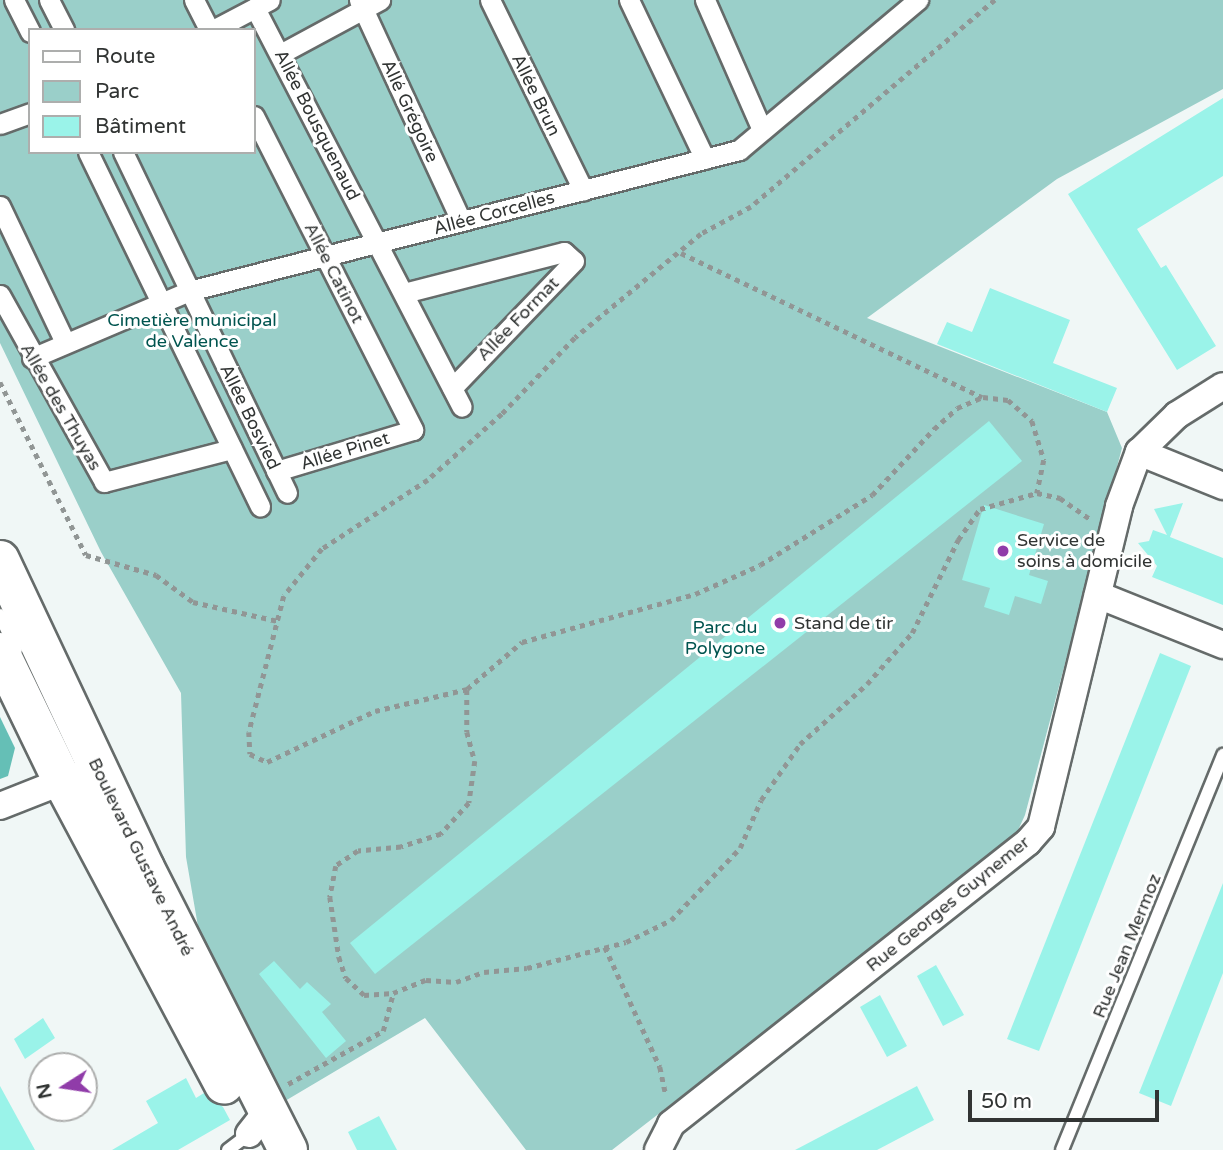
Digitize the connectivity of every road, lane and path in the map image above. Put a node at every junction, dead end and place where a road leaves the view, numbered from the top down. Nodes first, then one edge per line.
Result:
1 (14, 0) edge
2 (49, 0) edge
3 (194, 0) edge
4 (490, 0) edge
5 (629, 0) edge
6 (705, 0) edge
7 (918, 0) edge
8 (995, 0) edge
9 (368, 3) edge
10 (263, 4) edge
11 (63, 28) edge
12 (210, 28) edge
13 (215, 28) edge
14 (28, 29) edge
15 (280, 54) junction
16 (28, 114) edge
17 (256, 120) edge
18 (0, 124) edge
19 (762, 130) junction
20 (89, 154) edge
21 (123, 154) edge
22 (705, 159) junction
23 (583, 190) junction
24 (0, 206) edge
25 (461, 221) junction
26 (378, 243) junction
27 (680, 253) junction
28 (326, 256) junction
29 (189, 290) junction
30 (404, 293) junction
31 (0, 295) edge
32 (161, 302) junction
33 (65, 342) junction
34 (32, 358) junction
35 (0, 382) edge
36 (1223, 386) edge
37 (452, 387) junction
38 (983, 397) junction
39 (462, 407) dead end
40 (413, 430) joint
41 (232, 449) junction
42 (1139, 452) junction
43 (276, 471) junction
44 (1223, 486) edge
45 (1037, 493) junction
46 (287, 494) dead end
47 (260, 507) dead end
48 (1113, 534) junction
49 (0, 560) edge
50 (1098, 595) junction
51 (0, 615) edge
52 (278, 621) junction
53 (1223, 645) edge
54 (12, 658) edge
55 (467, 689) junction
56 (53, 726) dead end
57 (1223, 755) edge
58 (69, 778) junction
59 (0, 806) edge
60 (145, 869) junction
61 (605, 947) junction
62 (393, 993) junction
63 (671, 1124) junction
64 (256, 1126) edge
65 (658, 1150) edge
66 (1062, 1150) edge

1 - 14 street
2 - 11 street
3 - 12 street
4 - 23 street, Allée Brun
5 - 22 street
6 - 19 street
7 - 19 street, Allée Corcelles
8 - 27 path
9 - 15 street
9 - 25 street, Allé Grégoire
10 - 13 street
10 - 15 street, Allée Bousquenaud
15 - 26 street, Allée Bousquenaud
16 - 18 street
17 - 28 street, Allée Catinot
19 - 22 street, Allée Corcelles
20 - 32 street
21 - 29 street, Allée Bosvied
22 - 23 street, Allée Corcelles
23 - 25 street, Allée Corcelles
24 - 33 street
25 - 26 street, Allée Corcelles
26 - 28 street, Allée Corcelles
26 - 30 street, Allée Bousquenaud
27 - 38 path
27 - 52 path
28 - 29 street, Allée Corcelles
28 - 40 street, Allée Catinot
29 - 32 street, Allée Corcelles
29 - 43 street, Allée Bosvied
30 - 37 street, Allée Bousquenaud
30 - 37 street, Allée Format
31 - 34 street, Allée des Thuyas
32 - 33 street, Allée Corcelles
32 - 41 street
33 - 34 street, Allée Corcelles
34 - 41 street, Allée des Thuyas
35 - 52 path
36 - 42 street
37 - 39 street, Allée Bousquenaud
38 - 45 path
38 - 55 path
40 - 43 street, Allée Pinet
41 - 47 street
42 - 44 street
42 - 48 street, Rue Georges Guynemer
43 - 46 street, Allée Bosvied
45 - 48 path
45 - 61 path
48 - 50 street, Rue Georges Guynemer
49 - 60 main road, Boulevard Gustave André
50 - 53 street
50 - 63 street, Rue Georges Guynemer
51 - 54 lane
52 - 55 path
54 - 58 main road, Boulevard Gustave André
55 - 62 path
56 - 58 lane
57 - 66 lane, Rue Jean Mermoz
58 - 59 street
58 - 60 street
58 - 64 main road, Boulevard Gustave André
60 - 64 main road, Boulevard Gustave André
61 - 62 path
61 - 63 path
62 - 64 path
63 - 65 street, Rue Georges Guynemer

